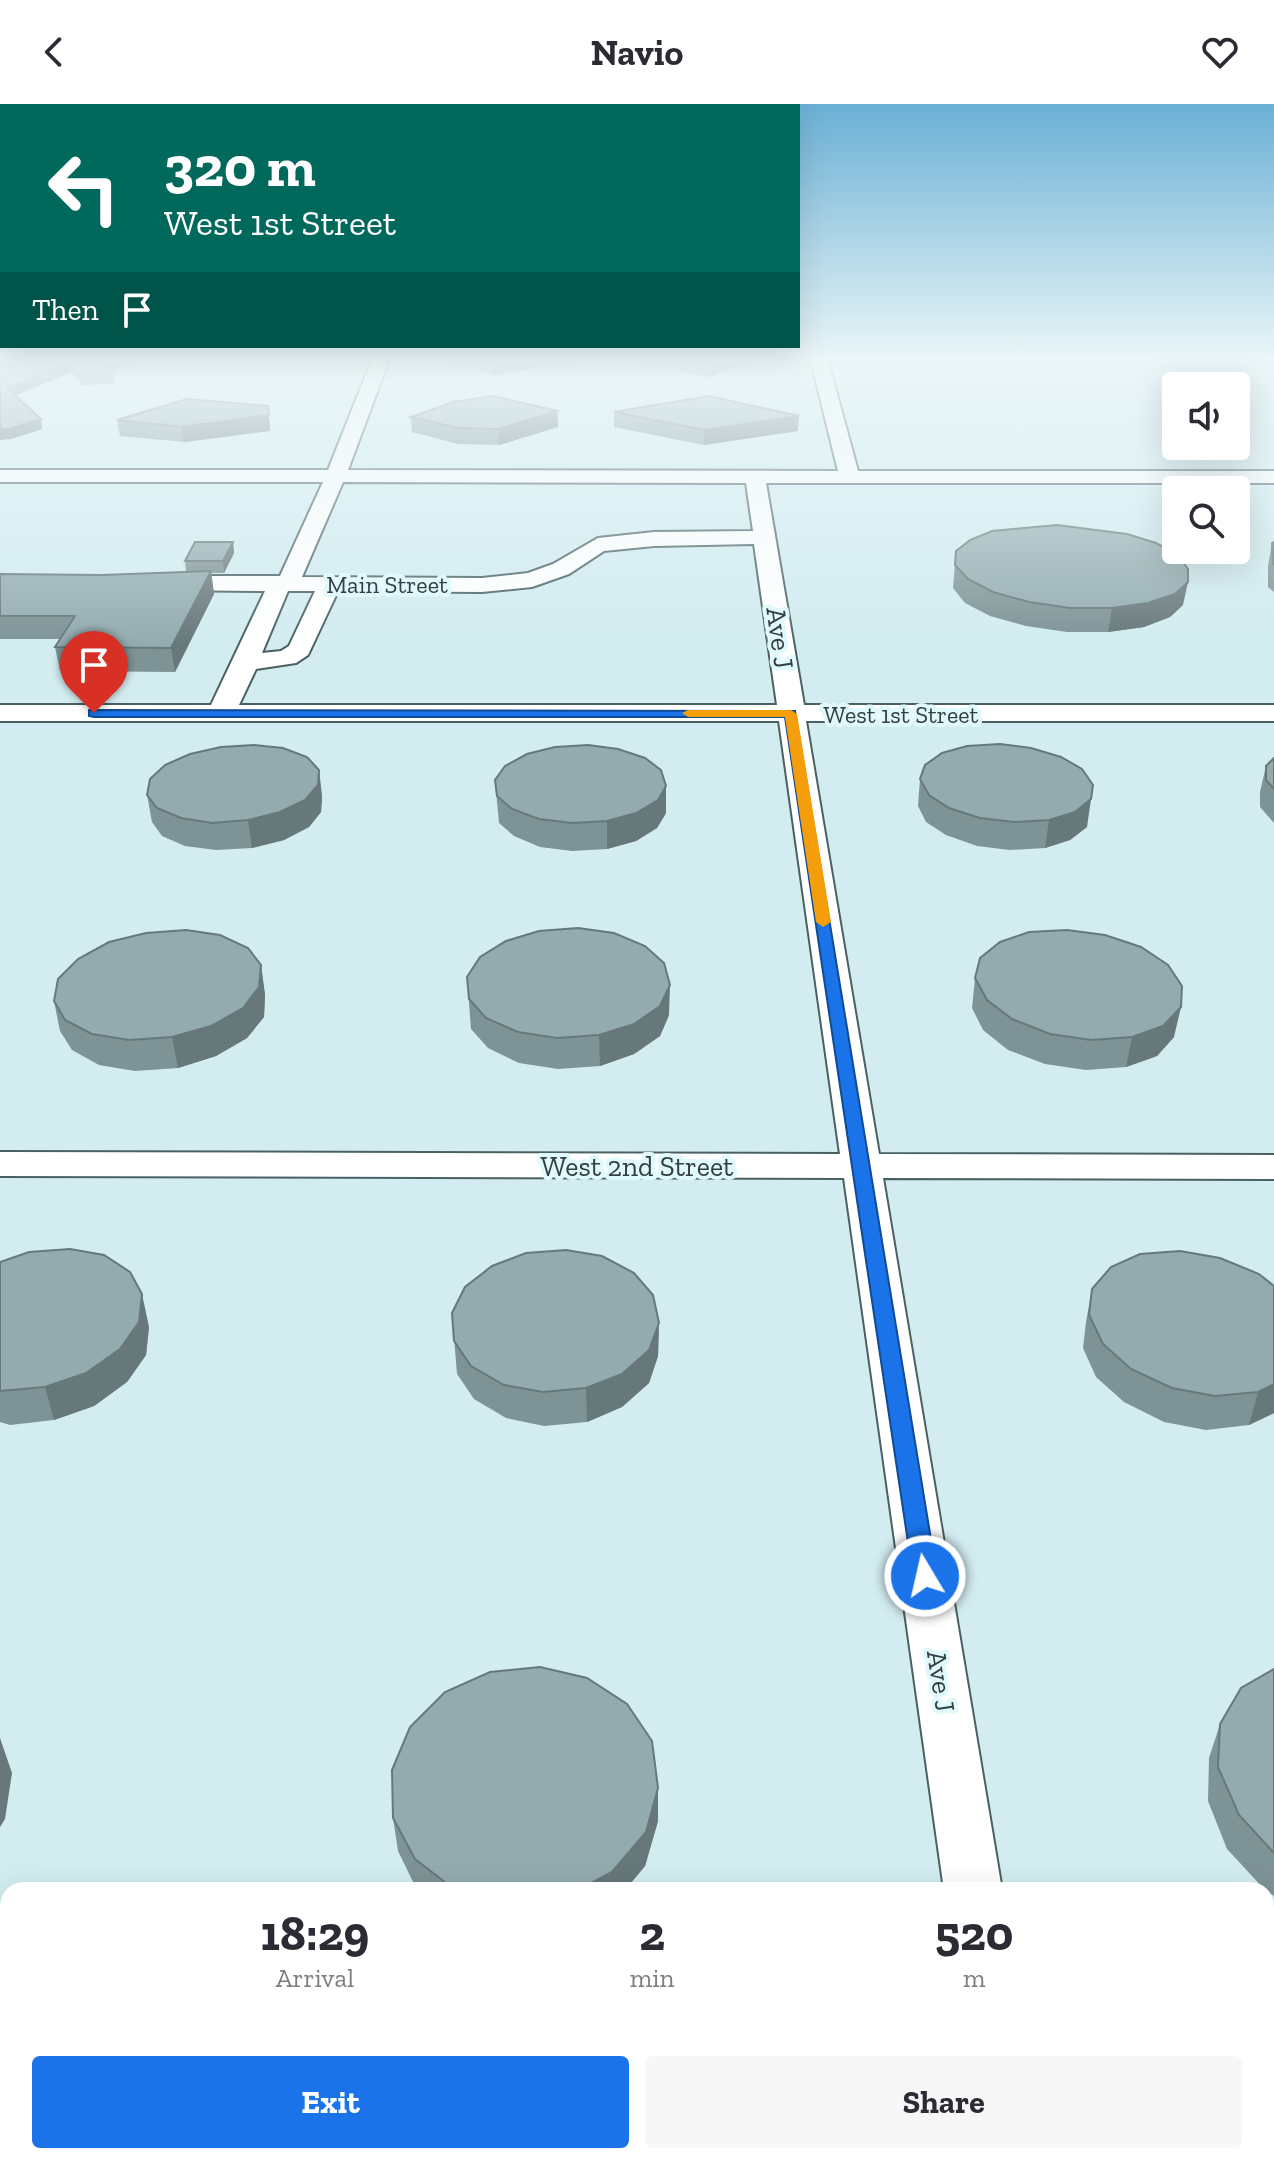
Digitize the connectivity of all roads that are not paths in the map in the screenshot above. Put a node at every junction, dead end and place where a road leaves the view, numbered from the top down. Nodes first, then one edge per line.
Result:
1 (345, 453) edge
2 (844, 453) edge
3 (0, 476) edge
4 (336, 476) junction
5 (755, 476) junction
6 (850, 477) junction
7 (1274, 477) edge
8 (765, 537) junction
9 (140, 583) edge
10 (284, 583) junction
11 (330, 584) junction
12 (246, 662) junction
13 (0, 713) edge
14 (219, 713) junction
15 (1274, 713) edge
16 (791, 714) junction
17 (0, 1164) edge
18 (862, 1167) junction
19 (1274, 1167) edge
20 (972, 1882) edge

1 - 4 street
2 - 6 street
3 - 4 street
4 - 5 street
4 - 10 street
5 - 6 street
5 - 8 street, Ave J
6 - 7 street
8 - 11 street, Main Street
8 - 16 street, Ave J
9 - 10 street, Main Street
10 - 11 street, Main Street
10 - 12 street
11 - 12 street
12 - 14 street
13 - 14 street, West 1st Street
14 - 16 street, West 1st Street
15 - 16 street, West 1st Street
16 - 18 street, Ave J
17 - 18 street, West 2nd Street
18 - 19 street, West 2nd Street
18 - 20 street, Ave J

